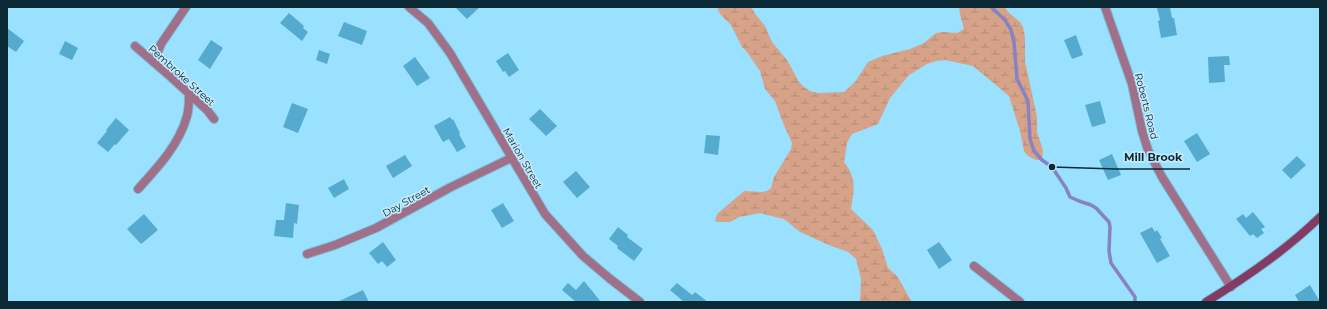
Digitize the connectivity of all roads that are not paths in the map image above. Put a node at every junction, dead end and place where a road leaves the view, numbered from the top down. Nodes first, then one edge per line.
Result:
1 (186, 7) edge
2 (409, 7) edge
3 (1105, 7) edge
4 (135, 46) dead end
5 (154, 61) junction
6 (189, 94) junction
7 (214, 119) dead end
8 (511, 158) junction
9 (138, 189) dead end
10 (1320, 217) edge
11 (307, 254) dead end
12 (974, 266) dead end
13 (1231, 287) junction
14 (640, 302) edge
15 (1020, 302) edge
16 (1206, 302) edge

1 - 5 street
2 - 8 street, Marion Street
3 - 13 street, Roberts Road
4 - 5 street, Pembroke Street
5 - 6 street, Pembroke Street
6 - 7 street, Pembroke Street
6 - 9 street
8 - 11 street, Day Street
8 - 14 street, Marion Street
10 - 13 main road
12 - 15 street
13 - 16 main road

